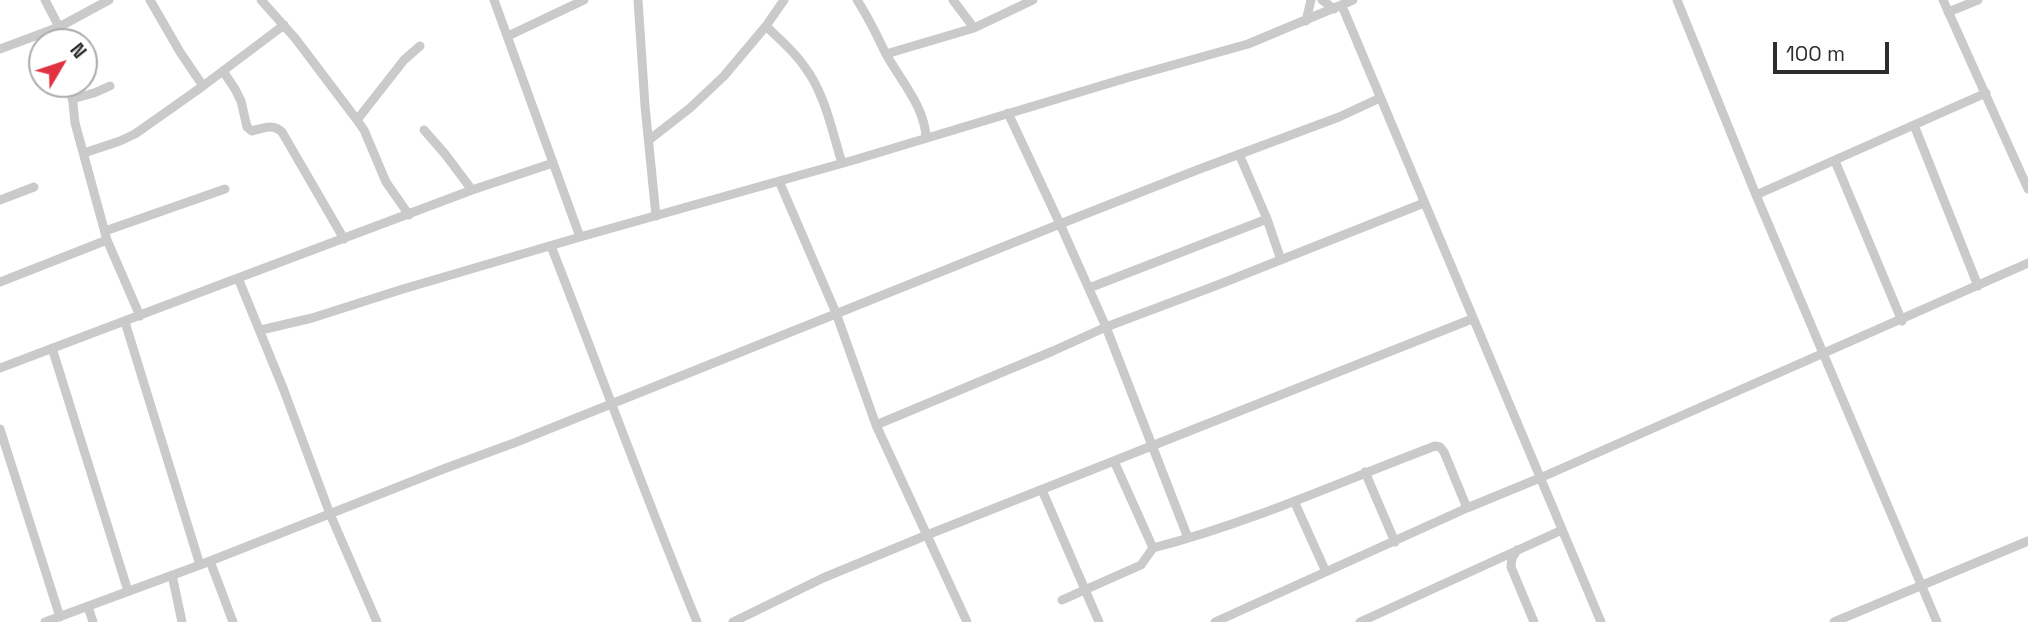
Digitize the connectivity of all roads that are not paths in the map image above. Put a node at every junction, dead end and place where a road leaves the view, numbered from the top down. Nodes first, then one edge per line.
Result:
1 (45, 0) edge
2 (109, 0) edge
3 (150, 0) edge
4 (261, 0) edge
5 (494, 0) edge
6 (584, 0) edge
7 (638, 0) edge
8 (784, 0) edge
9 (858, 0) edge
10 (953, 0) edge
11 (1033, 0) edge
12 (1311, 0) edge
13 (1322, 0) edge
14 (1353, 0) edge
15 (1677, 0) edge
16 (1943, 0) edge
17 (1978, 0) edge
18 (1338, 8) junction
19 (1948, 12) junction
20 (1306, 21) junction
21 (284, 25) junction
22 (766, 26) junction
23 (59, 27) junction
24 (974, 28) junction
25 (508, 36) junction
26 (419, 46) dead end
27 (0, 49) edge
28 (886, 54) junction
29 (223, 71) junction
30 (110, 86) dead end
31 (203, 86) junction
32 (1986, 93) junction
33 (1380, 98) junction
34 (72, 99) joint
35 (1008, 113) junction
36 (357, 120) junction
37 (1914, 125) junction
38 (424, 130) dead end
39 (926, 138) junction
40 (649, 139) junction
41 (84, 153) junction
42 (1239, 154) junction
43 (1835, 161) junction
44 (553, 163) junction
45 (842, 163) junction
46 (779, 181) junction
47 (34, 187) dead end
48 (225, 189) dead end
49 (2028, 189) edge
50 (472, 190) junction
51 (1756, 195) junction
52 (0, 200) edge
53 (1424, 203) junction
54 (410, 215) junction
55 (656, 216) junction
56 (1267, 219) junction
57 (1060, 224) junction
58 (106, 235) junction
59 (580, 237) junction
60 (344, 239) junction
61 (551, 246) junction
62 (1281, 260) junction
63 (2028, 263) edge
64 (238, 278) junction
65 (0, 282) edge
66 (1978, 286) junction
67 (1089, 288) junction
68 (836, 313) junction
69 (140, 316) junction
70 (1472, 319) junction
71 (1902, 321) junction
72 (125, 322) junction
73 (1106, 327) junction
74 (261, 330) junction
75 (52, 348) junction
76 (1823, 354) junction
77 (0, 368) edge
78 (613, 404) junction
79 (876, 425) junction
80 (0, 429) edge
81 (1153, 446) junction
82 (1114, 461) junction
83 (1365, 472) junction
84 (1540, 478) junction
85 (1042, 490) junction
86 (1294, 501) junction
87 (1467, 508) junction
88 (330, 514) junction
89 (1562, 530) junction
90 (927, 535) junction
91 (1188, 538) junction
92 (2028, 541) edge
93 (1395, 542) junction
94 (1153, 548) junction
95 (1517, 550) junction
96 (1492, 562) junction
97 (205, 563) junction
98 (1511, 567) junction
99 (1326, 572) junction
100 (172, 575) junction
101 (1921, 585) junction
102 (128, 591) junction
103 (1086, 591) junction
104 (1062, 600) dead end
105 (88, 607) junction
106 (60, 617) junction
107 (45, 622) edge
108 (93, 622) edge
109 (182, 622) edge
110 (233, 622) edge
111 (377, 622) edge
112 (697, 622) edge
113 (733, 622) edge
114 (967, 622) edge
115 (1099, 622) edge
116 (1215, 622) edge
117 (1360, 622) edge
118 (1534, 622) edge
119 (1601, 622) edge
120 (1834, 622) edge
121 (1937, 622) edge

1 - 23 street
2 - 23 street
3 - 31 street
4 - 21 street
5 - 25 street
6 - 25 street
7 - 40 street
8 - 22 street
9 - 28 street
10 - 24 street
11 - 24 street
12 - 20 street
13 - 18 street
14 - 18 street
15 - 51 street
16 - 19 street
17 - 19 street
18 - 20 street
18 - 33 street
19 - 32 street
20 - 35 street
21 - 29 street
21 - 36 street
22 - 40 street
22 - 45 street
23 - 27 street
24 - 28 street
25 - 44 street
26 - 36 street
28 - 39 street
29 - 31 street
29 - 60 street
30 - 34 street
31 - 41 street
32 - 37 street
32 - 49 street
33 - 42 street
33 - 53 street
34 - 41 street
35 - 39 street
35 - 57 street
36 - 54 street
37 - 43 street
37 - 66 street
38 - 50 street
39 - 45 street
40 - 55 street
41 - 58 street
42 - 56 street
42 - 57 street
43 - 51 street
43 - 71 street
44 - 50 street
44 - 59 street
45 - 46 street
46 - 55 street
46 - 68 street
47 - 52 street
48 - 58 street
50 - 54 street
51 - 76 street
53 - 62 street
53 - 70 street
54 - 60 street
55 - 59 street
56 - 62 street
56 - 67 street
57 - 67 street
57 - 68 street
58 - 65 street
58 - 69 street
59 - 61 street
60 - 64 street
61 - 74 street
61 - 78 street
62 - 73 street
63 - 66 street
64 - 69 street
64 - 74 street
66 - 71 street
67 - 73 street
68 - 78 street
68 - 79 street
69 - 72 street
70 - 81 street
70 - 84 street
71 - 76 street
72 - 75 street
72 - 97 street
73 - 79 street
73 - 81 street
74 - 88 street
75 - 77 street
75 - 102 street
76 - 84 street
76 - 101 street
78 - 88 street
78 - 112 street
79 - 90 street
80 - 106 street
81 - 82 street
81 - 91 street
82 - 85 street
82 - 94 street
83 - 86 street
83 - 87 street
83 - 93 street
84 - 87 street
84 - 89 street
85 - 90 street
85 - 103 street
86 - 91 street
86 - 99 street
87 - 93 street
88 - 97 street
88 - 111 street
89 - 95 street
89 - 119 street
90 - 113 street
90 - 114 street
91 - 94 street
92 - 101 street
93 - 99 street
94 - 103 street
95 - 96 street
95 - 98 street
96 - 98 street
96 - 117 street
97 - 100 street
97 - 110 street
98 - 118 street
99 - 116 street
100 - 102 street
100 - 109 street
101 - 120 street
101 - 121 street
102 - 105 street
103 - 104 street
103 - 115 street
105 - 106 street
105 - 108 street
106 - 107 street

